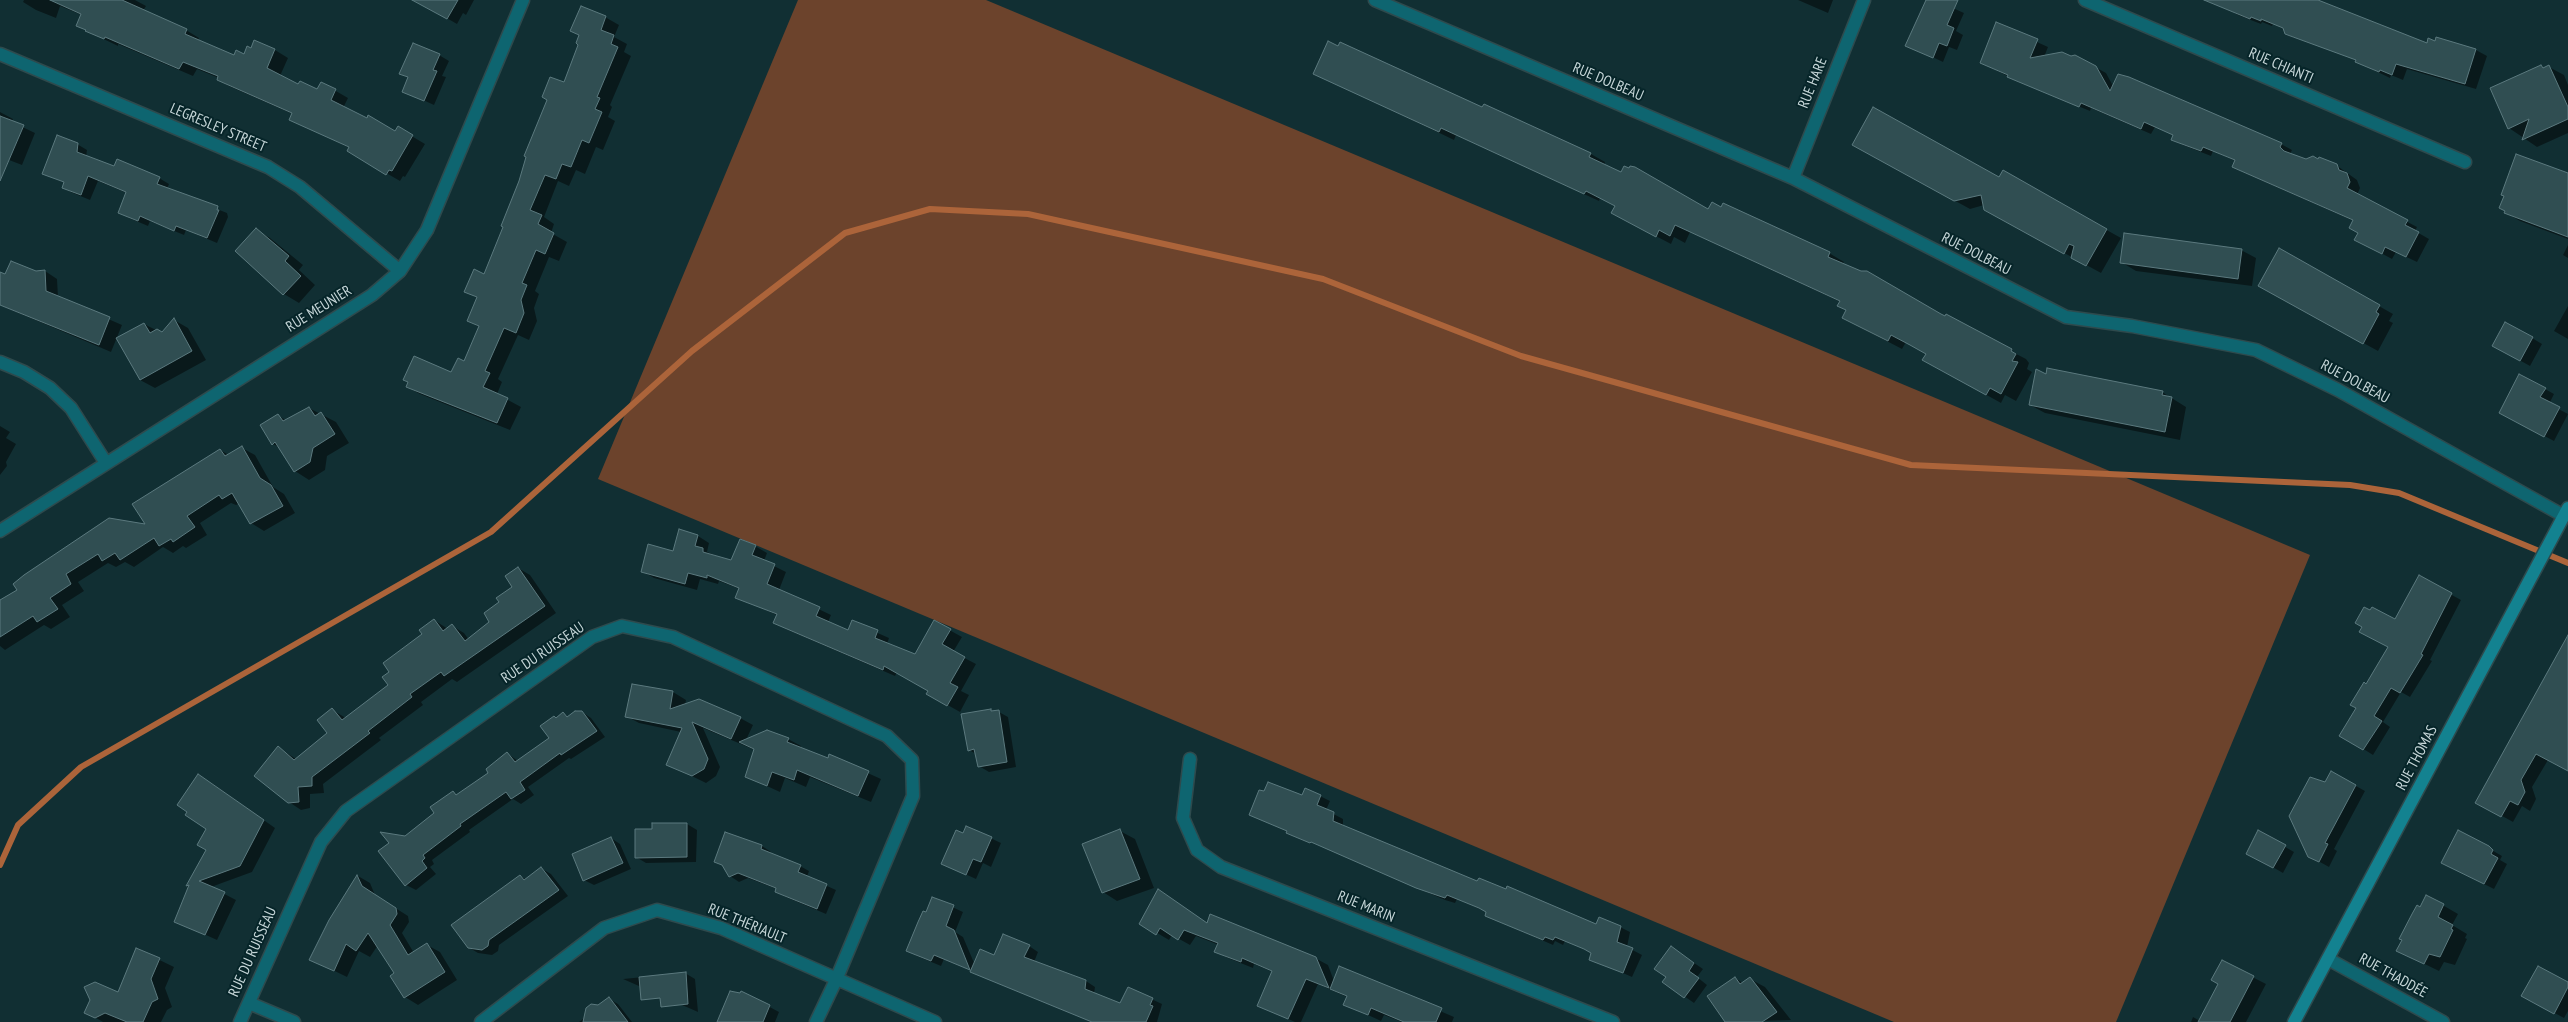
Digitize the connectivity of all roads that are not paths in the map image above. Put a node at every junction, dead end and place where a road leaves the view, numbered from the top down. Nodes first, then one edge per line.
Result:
1 (523, 0) edge
2 (1375, 0) edge
3 (1864, 0) edge
4 (2085, 0) edge
5 (0, 54) edge
6 (2465, 162) dead end
7 (1793, 178) junction
8 (400, 271) junction
9 (0, 362) edge
10 (106, 463) junction
11 (2566, 512) edge
12 (0, 531) edge
13 (1190, 760) dead end
14 (2328, 959) junction
15 (836, 980) junction
16 (249, 1003) junction
17 (240, 1022) edge
18 (294, 1022) edge
19 (481, 1022) edge
20 (816, 1022) edge
21 (935, 1022) edge
22 (1613, 1022) edge
23 (2294, 1022) edge
24 (2443, 1022) edge

1 - 8 street, RUE MEUNIER
2 - 7 street, RUE DOLBEAU
3 - 7 street, RUE HARE
4 - 6 street, RUE CHIANTI
5 - 8 street, LEGRESLEY STREET
7 - 11 street, RUE DOLBEAU
8 - 10 street, RUE MEUNIER
9 - 10 street
10 - 12 street, RUE MEUNIER
11 - 14 street, RUE THOMAS
13 - 22 street, RUE MARIN
14 - 23 street, RUE THOMAS
14 - 24 street, RUE THADDÉE
15 - 16 street, RUE DU RUISSEAU
15 - 19 street, RUE THÉRIAULT
15 - 20 street, RUE DU RUISSEAU
15 - 21 street, RUE THÉRIAULT
16 - 17 street, RUE DU RUISSEAU
16 - 18 street

